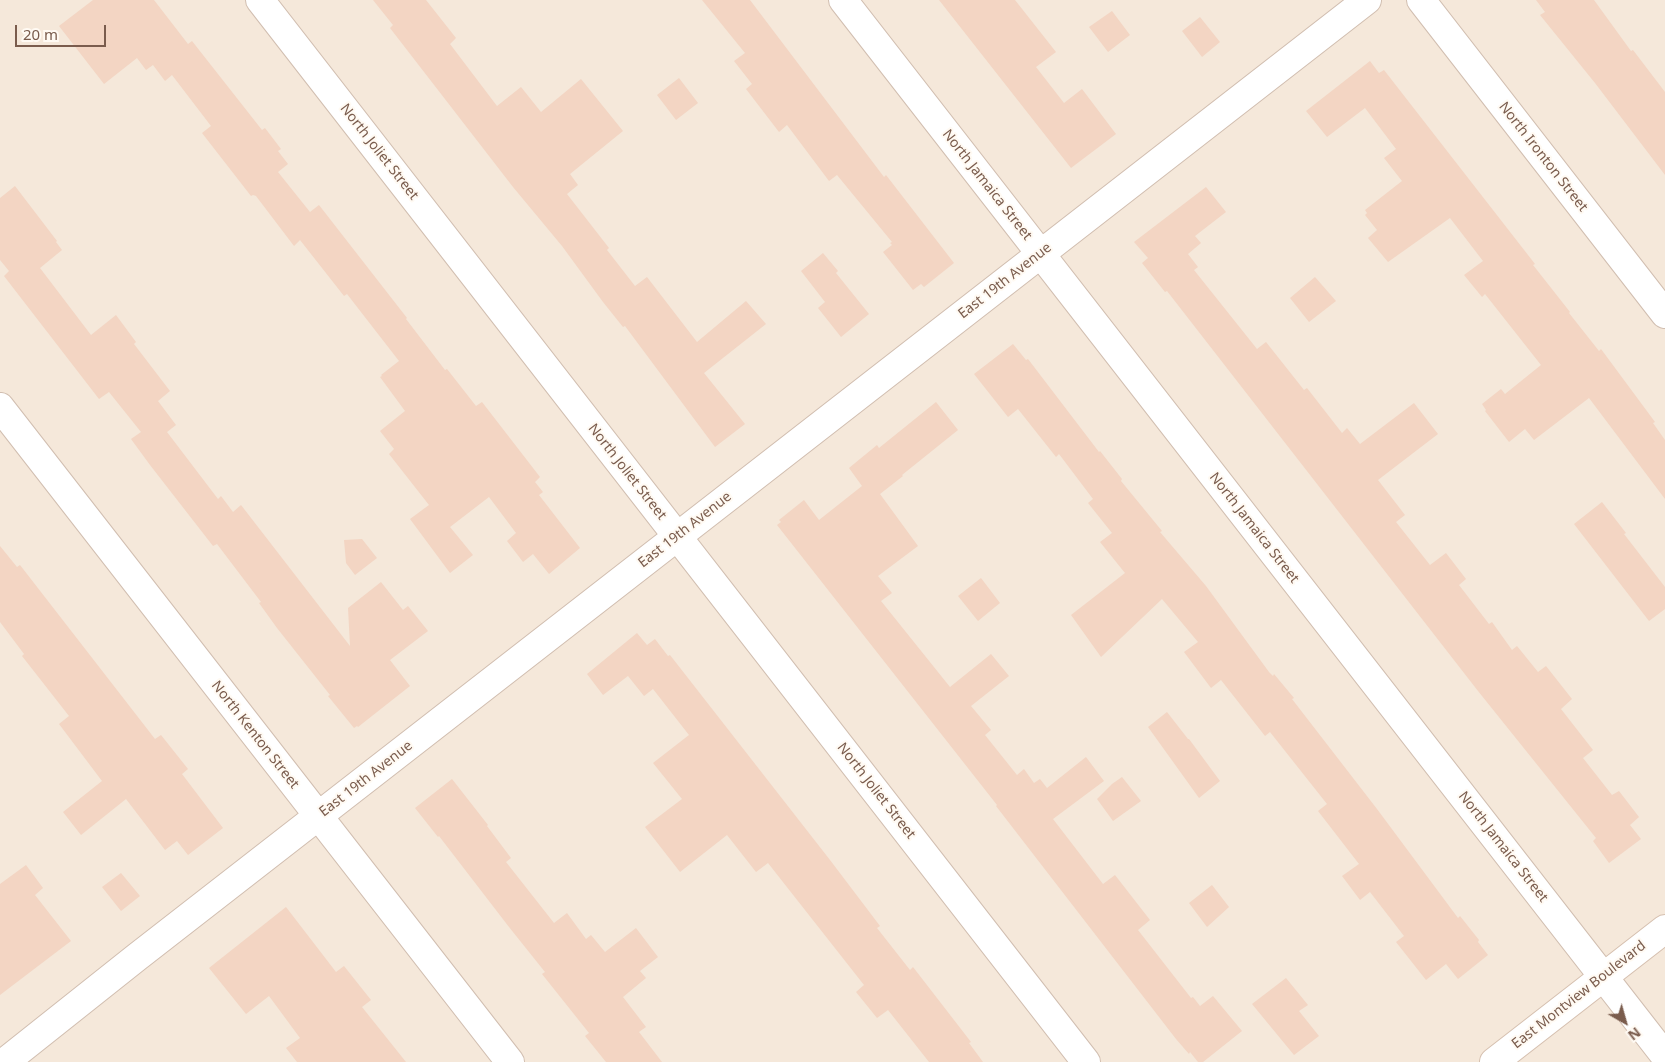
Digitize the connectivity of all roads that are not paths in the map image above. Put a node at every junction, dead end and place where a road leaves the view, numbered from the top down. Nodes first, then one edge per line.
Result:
1 (260, 0) edge
2 (843, 0) edge
3 (1367, 0) edge
4 (1421, 0) edge
5 (1040, 253) junction
6 (1665, 314) edge
7 (0, 407) edge
8 (678, 536) junction
9 (318, 816) junction
10 (1665, 929) edge
11 (1604, 976) junction
12 (1665, 1056) edge
13 (5, 1062) edge
14 (510, 1062) edge
15 (1086, 1062) edge
16 (1494, 1062) edge

1 - 8 street, North Joliet Street
2 - 5 street, North Jamaica Street
3 - 5 street, East 19th Avenue
4 - 6 street, North Ironton Street
5 - 8 street, East 19th Avenue
5 - 11 street, North Jamaica Street
7 - 9 street, North Kenton Street
8 - 9 street, East 19th Avenue
8 - 15 street, North Joliet Street
9 - 13 street, East 19th Avenue
9 - 14 street, North Kenton Street
10 - 11 street, East Montview Boulevard
11 - 12 street, North Jamaica Street
11 - 16 street, East Montview Boulevard

